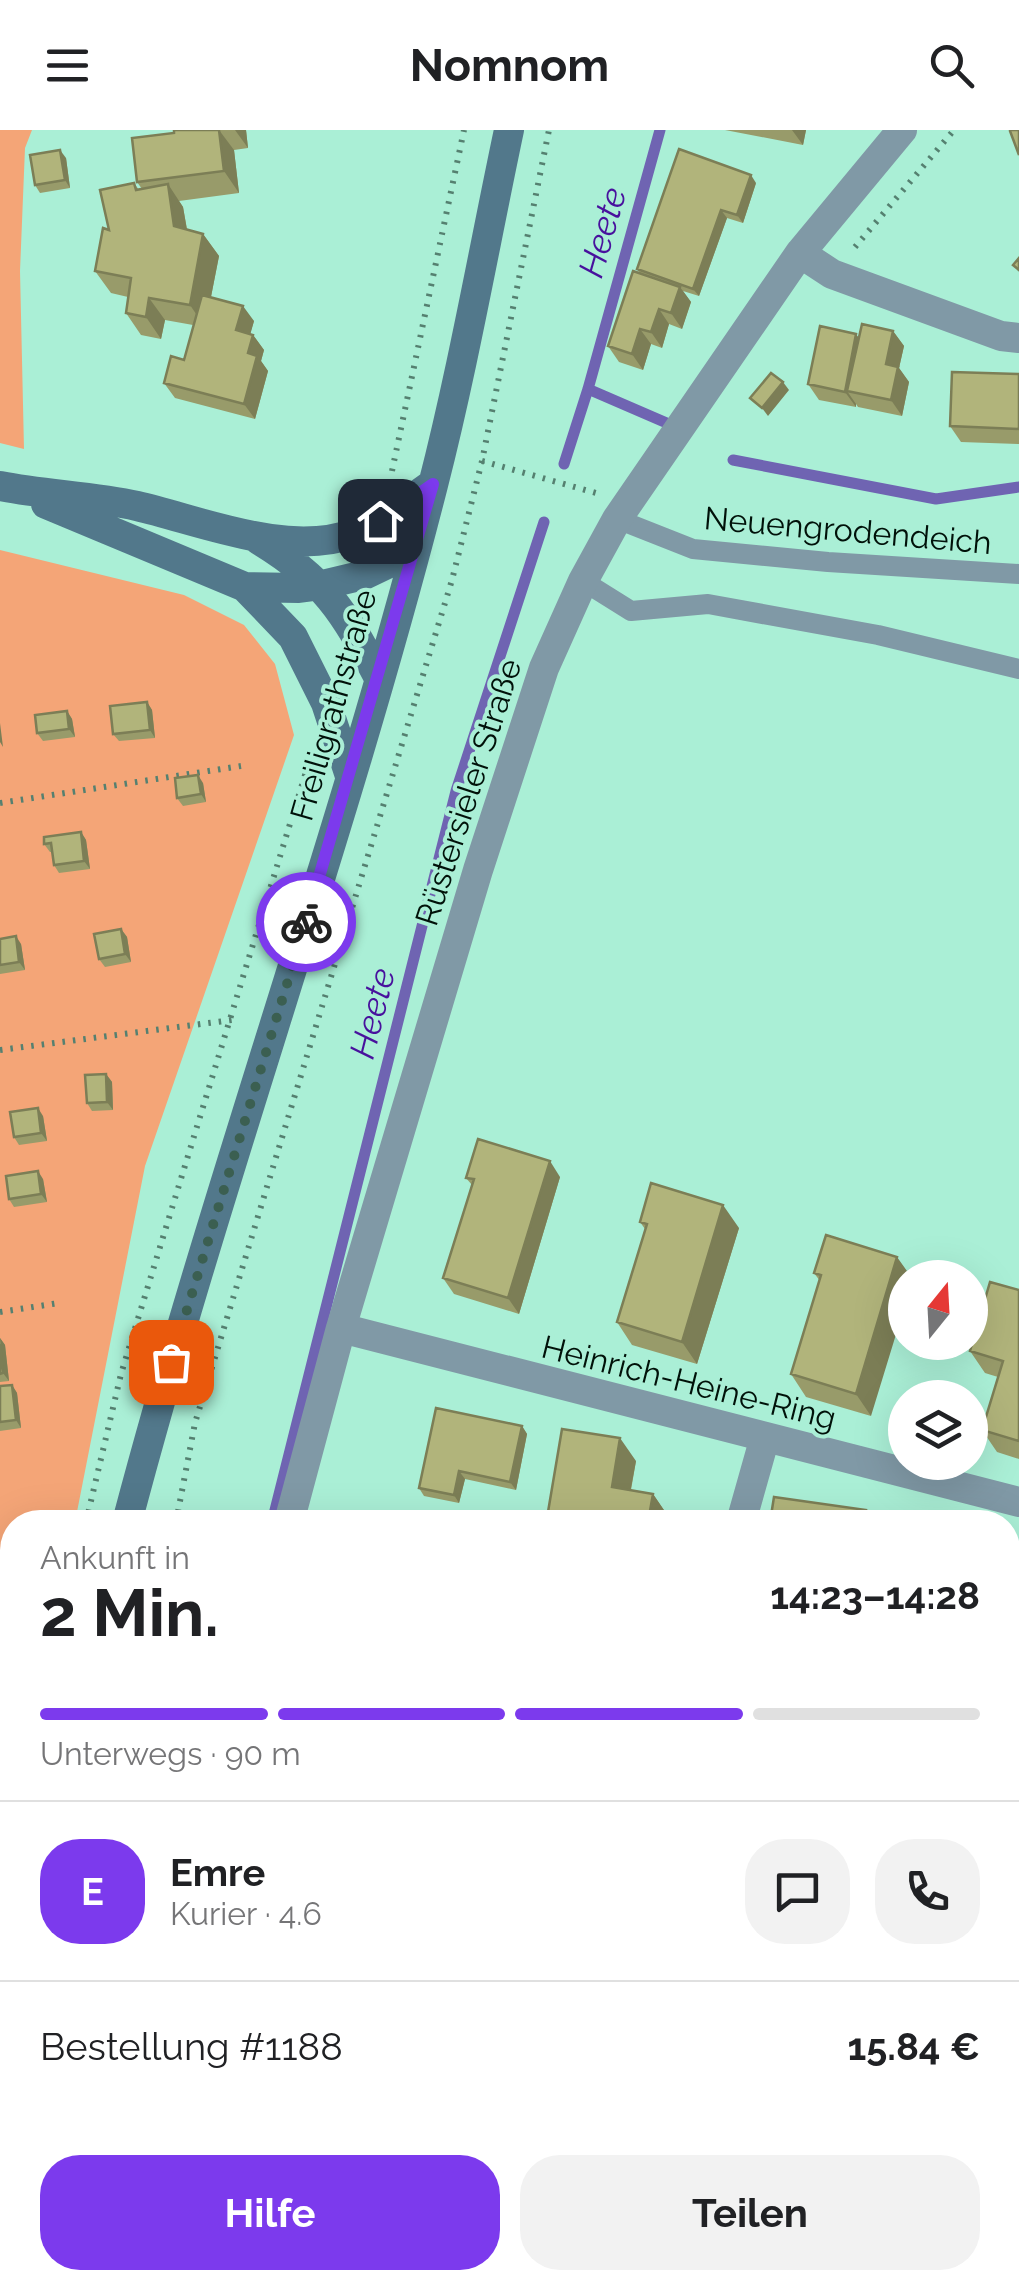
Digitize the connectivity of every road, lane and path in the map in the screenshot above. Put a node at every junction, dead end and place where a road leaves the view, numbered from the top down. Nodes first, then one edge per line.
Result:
1 (464, 130) edge
2 (509, 130) edge
3 (902, 130) edge
4 (954, 130) edge
5 (800, 253) junction
6 (832, 274) junction
7 (1019, 338) edge
8 (482, 460) dead end
9 (433, 484) junction
10 (3, 487) edge
11 (622, 511) junction
12 (380, 521) junction
13 (254, 538) junction
14 (414, 551) junction
15 (1019, 574) edge
16 (583, 581) junction
17 (322, 585) junction
18 (245, 586) junction
19 (1019, 669) edge
20 (378, 678) junction
21 (310, 759) dead end
22 (241, 766) dead end
23 (350, 776) junction
24 (0, 802) edge
25 (232, 1020) junction
26 (0, 1050) edge
27 (59, 1303) dead end
28 (0, 1312) edge
29 (342, 1328) junction
30 (765, 1437) junction
31 (1019, 1502) edge
32 (89, 1510) edge
33 (130, 1510) edge
34 (291, 1510) edge
35 (744, 1510) edge

1 - 12 path
2 - 9 main road, Freiligrathstraße
3 - 5 street, Rüstersieler Straße
4 - 6 path
5 - 6 street
5 - 11 street, Rüstersieler Straße
6 - 7 street
8 - 11 path
9 - 12 main road
9 - 14 main road, Freiligrathstraße
10 - 13 main road
10 - 18 main road
11 - 15 lane, Neuengrodendeich
11 - 16 street, Rüstersieler Straße
12 - 13 main road
13 - 17 main road
14 - 17 main road
14 - 20 main road, Freiligrathstraße
16 - 19 lane
16 - 29 street, Rüstersieler Straße
17 - 18 main road
17 - 20 main road
18 - 23 main road
20 - 23 main road, Freiligrathstraße
21 - 25 path
22 - 24 path
23 - 33 main road, Freiligrathstraße
25 - 26 path
25 - 32 path
27 - 28 path
29 - 30 street, Heinrich-Heine-Ring
29 - 34 street, Rüstersieler Straße
30 - 31 street, Heinrich-Heine-Ring
30 - 35 street

